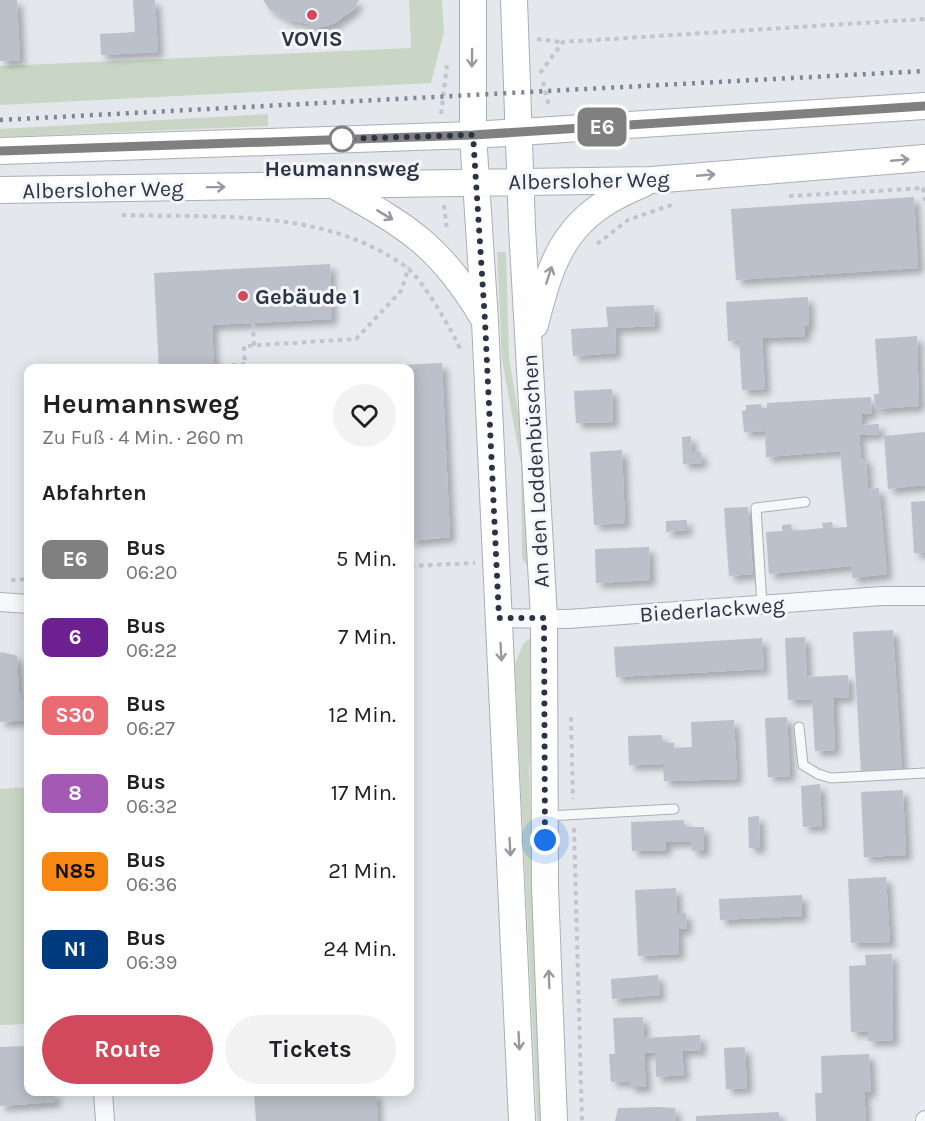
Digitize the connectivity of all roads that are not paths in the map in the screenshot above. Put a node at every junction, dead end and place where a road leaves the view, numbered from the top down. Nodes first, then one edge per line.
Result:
1 (473, 0) edge
2 (514, 0) edge
3 (925, 106) edge
4 (520, 131) junction
5 (473, 135) junction
6 (0, 152) edge
7 (925, 158) edge
8 (652, 180) junction
9 (521, 182) junction
10 (475, 183) junction
11 (334, 186) junction
12 (0, 190) edge
13 (485, 321) junction
14 (528, 351) junction
15 (805, 502) dead end
16 (925, 596) edge
17 (0, 602) edge
18 (24, 604) edge
19 (762, 605) junction
20 (499, 618) junction
21 (544, 618) junction
22 (799, 727) dead end
23 (925, 773) edge
24 (674, 809) dead end
25 (545, 816) junction
26 (103, 1096) edge
27 (105, 1121) edge
28 (522, 1121) edge
29 (554, 1121) edge

1 -> 5 main road
2 - 4 main road
3 - 4 main road, Albersloher Weg
4 - 5 main road, Albersloher Weg
4 - 9 main road, An den Loddenbüschen
5 - 6 main road, Albersloher Weg
5 - 10 main road, An den Loddenbüschen
8 -> 7 main road, Albersloher Weg
8 - 9 main road, Albersloher Weg
14 -> 8 main road
9 - 10 main road, Albersloher Weg
9 - 14 main road, An den Loddenbüschen
10 - 11 main road, Albersloher Weg
10 - 13 main road, An den Loddenbüschen
12 -> 11 main road, Albersloher Weg
11 -> 13 main road
13 - 20 main road, An den Loddenbüschen
14 - 21 main road, An den Loddenbüschen
15 - 19 lane
16 - 19 street, Biederlackweg
17 - 18 street
19 - 21 street, Biederlackweg
20 - 21 street, Biederlackweg
20 -> 28 main road, An den Loddenbüschen
21 - 25 main road, An den Loddenbüschen
22 - 23 lane
24 - 25 lane
29 -> 25 main road, An den Loddenbüschen
26 - 27 street

